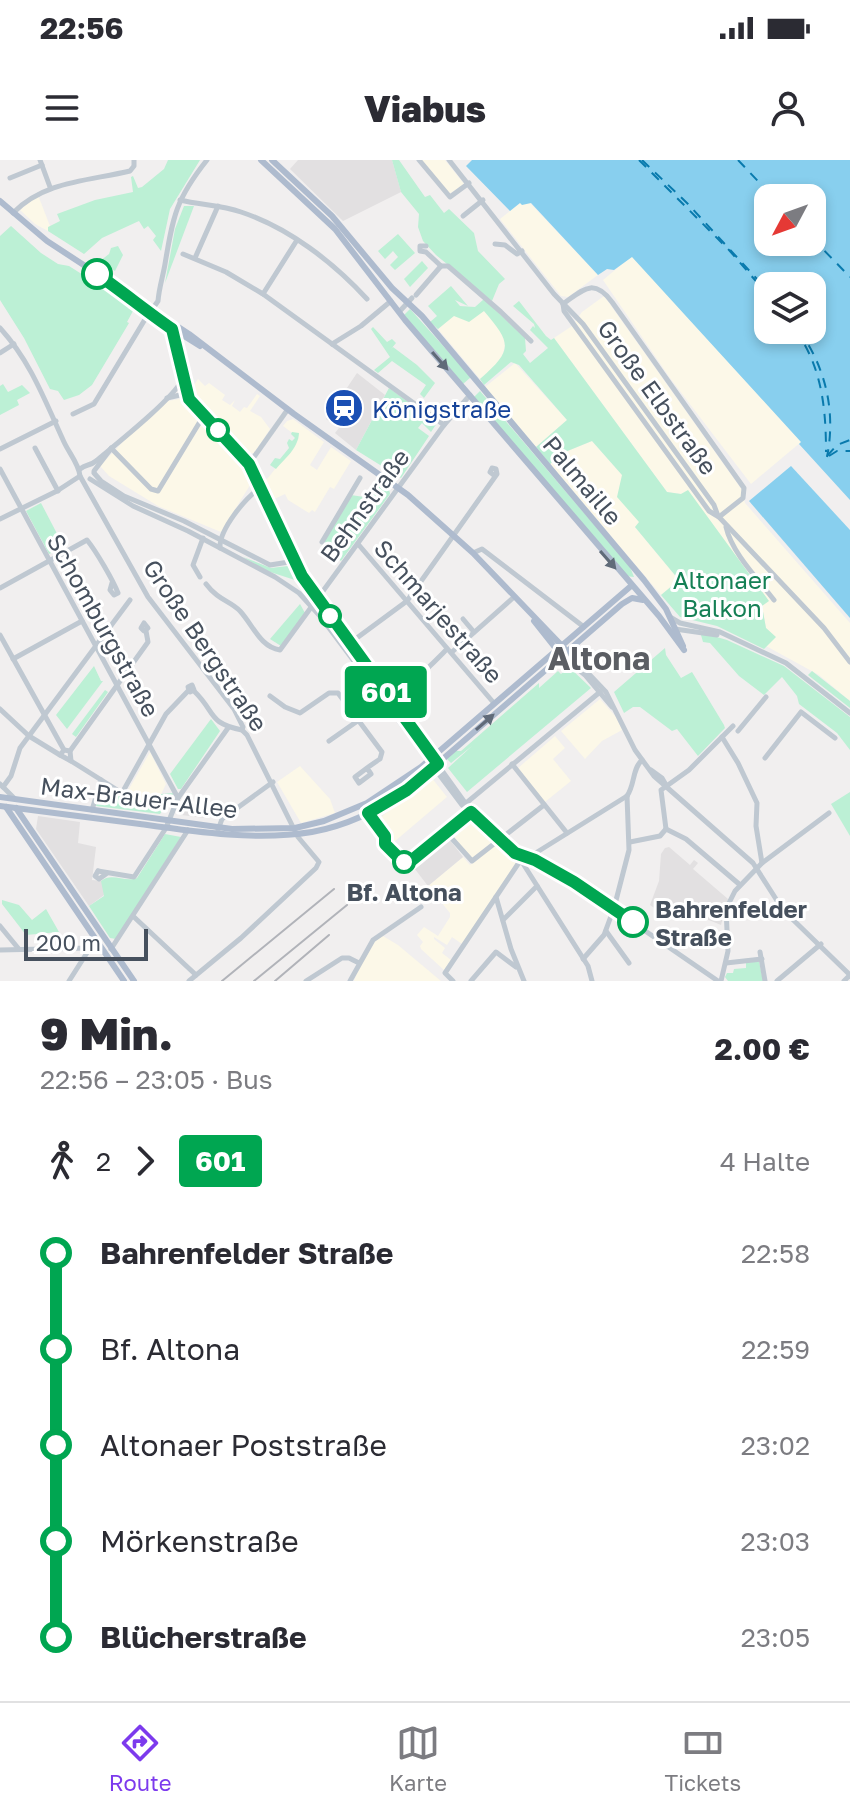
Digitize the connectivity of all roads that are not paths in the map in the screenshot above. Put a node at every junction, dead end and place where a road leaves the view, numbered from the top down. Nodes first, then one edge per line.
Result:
1 (134, 160) edge
2 (207, 160) edge
3 (261, 160) edge
4 (272, 160) edge
5 (419, 160) edge
6 (449, 160) edge
7 (41, 162) edge
8 (10, 178) dead end
9 (469, 183) junction
10 (50, 187) junction
11 (180, 200) junction
12 (483, 200) junction
13 (0, 201) edge
14 (218, 206) junction
15 (13, 213) junction
16 (463, 216) dead end
17 (297, 240) junction
18 (495, 244) dead end
19 (522, 251) junction
20 (426, 252) dead end
21 (183, 254) dead end
22 (195, 258) junction
23 (441, 266) junction
24 (263, 294) junction
25 (412, 299) junction
26 (391, 301) junction
27 (563, 304) junction
28 (151, 310) junction
29 (377, 311) junction
30 (399, 312) junction
31 (166, 319) junction
32 (0, 328) edge
33 (172, 329) junction
34 (531, 341) dead end
35 (14, 344) junction
36 (332, 344) junction
37 (203, 347) junction
38 (0, 353) edge
39 (183, 377) junction
40 (476, 380) junction
41 (175, 390) junction
42 (186, 390) junction
43 (470, 395) junction
44 (166, 399) junction
45 (288, 409) junction
46 (73, 414) dead end
47 (204, 415) junction
48 (56, 421) junction
49 (444, 425) junction
50 (27, 435) junction
51 (111, 448) junction
52 (0, 449) edge
53 (249, 464) junction
54 (89, 465) junction
55 (0, 469) edge
56 (87, 475) junction
57 (495, 476) dead end
58 (360, 478) dead end
59 (262, 487) junction
60 (398, 488) junction
61 (58, 491) junction
62 (21, 509) junction
63 (719, 517) junction
64 (0, 519) edge
65 (726, 526) junction
66 (210, 534) junction
67 (454, 535) junction
68 (220, 539) junction
69 (205, 540) junction
70 (322, 542) dead end
71 (358, 544) junction
72 (220, 548) junction
73 (473, 553) junction
74 (49, 561) junction
75 (296, 565) junction
76 (633, 568) junction
77 (302, 576) junction
78 (200, 577) dead end
79 (112, 583) dead end
80 (206, 584) dead end
81 (289, 586) junction
82 (633, 587) junction
83 (0, 588) edge
84 (649, 590) junction
85 (514, 597) junction
86 (130, 600) dead end
87 (318, 600) junction
88 (643, 600) junction
89 (774, 600) dead end
90 (407, 601) junction
91 (622, 604) junction
92 (313, 607) junction
93 (326, 610) junction
94 (320, 616) junction
95 (305, 617) junction
96 (463, 619) dead end
97 (667, 619) junction
98 (82, 621) junction
99 (584, 627) junction
100 (675, 628) junction
101 (146, 631) dead end
102 (474, 632) junction
103 (0, 635) edge
104 (350, 643) junction
105 (95, 645) junction
106 (450, 651) junction
107 (562, 651) junction
108 (13, 659) junction
109 (850, 662) edge
110 (117, 686) junction
111 (601, 690) junction
112 (378, 694) junction
113 (270, 696) dead end
114 (389, 696) junction
115 (766, 697) dead end
116 (383, 701) junction
117 (493, 702) junction
118 (394, 704) junction
119 (0, 709) edge
120 (850, 713) edge
121 (45, 715) junction
122 (358, 719) junction
123 (228, 728) junction
124 (242, 730) junction
125 (29, 736) junction
126 (722, 737) junction
127 (835, 738) dead end
128 (329, 741) dead end
129 (148, 743) junction
130 (62, 752) junction
131 (430, 758) junction
132 (765, 758) dead end
133 (642, 760) junction
134 (71, 761) junction
135 (512, 764) junction
136 (435, 766) junction
137 (367, 768) dead end
138 (101, 780) junction
139 (273, 782) junction
140 (666, 785) junction
141 (1, 786) edge
142 (627, 796) junction
143 (0, 797) edge
144 (178, 798) junction
145 (12, 799) junction
146 (465, 804) junction
147 (544, 805) junction
148 (3, 806) edge
149 (16, 808) junction
150 (92, 810) junction
151 (471, 812) junction
152 (829, 813) dead end
153 (167, 824) junction
154 (187, 827) junction
155 (274, 828) junction
156 (216, 829) junction
157 (666, 829) junction
158 (296, 830) junction
159 (310, 832) junction
160 (567, 833) junction
161 (246, 835) junction
162 (500, 839) junction
163 (630, 842) junction
164 (309, 849) junction
165 (515, 853) junction
166 (528, 858) junction
167 (521, 862) junction
168 (762, 863) junction
169 (758, 869) junction
170 (106, 874) dead end
171 (739, 884) junction
172 (537, 886) junction
173 (496, 897) junction
174 (421, 907) dead end
175 (614, 908) junction
176 (134, 917) junction
177 (503, 920) junction
178 (0, 926) edge
179 (606, 931) junction
180 (98, 942) junction
181 (821, 944) junction
182 (90, 948) junction
183 (111, 948) junction
184 (18, 949) junction
185 (0, 950) edge
186 (108, 957) junction
187 (583, 959) junction
188 (359, 963) junction
189 (629, 963) dead end
190 (726, 963) junction
191 (517, 968) junction
192 (196, 975) junction
193 (850, 975) edge
194 (69, 981) edge
195 (124, 981) edge
196 (134, 981) edge
197 (189, 981) edge
198 (306, 981) edge
199 (350, 981) edge
200 (453, 981) edge
201 (471, 981) edge
202 (524, 981) edge
203 (592, 981) edge
204 (719, 981) edge
205 (765, 981) edge
206 (777, 981) edge
207 (844, 981) edge

1 - 10 street
2 - 11 street
3 - 26 main road, Palmaille
4 - 25 main road, Palmaille
5 - 9 street
6 - 9 street, Große Elbstraße
7 - 8 street
7 - 10 street
9 - 12 street, Große Elbstraße
10 - 15 street
11 - 14 street
11 - 28 street
12 - 16 street
12 - 19 street, Große Elbstraße
13 - 15 main road
14 - 17 street
14 - 22 street
15 - 28 main road
17 - 24 street
17 - 29 street
18 - 19 street
19 - 27 street, Große Elbstraße
20 - 23 street
21 - 22 street
22 - 24 street
23 - 25 street
23 - 34 street
24 - 36 street
25 - 30 street
25 - 40 main road, Palmaille
26 - 29 street
26 - 30 main road, Palmaille
27 - 63 street, Große Elbstraße
27 - 63 street
28 - 31 main road
28 - 33 main road
28 - 46 street
29 - 36 street
30 -> 43 main road, Palmaille
31 - 33 street
31 - 37 main road
32 - 35 street, Große Bergstraße
33 - 37 main road
33 - 39 street
35 - 38 street
35 - 48 street, Große Bergstraße
36 - 49 street
37 - 45 main road
39 - 41 street
39 - 42 street
40 - 43 main road
40 - 76 main road, Palmaille
41 - 42 street
41 - 44 street
42 - 44 street
42 - 47 street
43 - 49 street, Behnstraße
43 -> 82 main road, Palmaille
44 - 51 street
45 - 53 street
45 - 60 main road
47 - 51 street
47 - 53 street
48 - 50 street
48 - 56 street, Große Bergstraße
49 - 60 street, Behnstraße
50 - 52 street
50 - 61 street
51 - 54 street
51 - 56 street
53 - 59 street
54 - 56 street
54 - 56 street
55 - 62 street, Schomburgstraße
56 - 61 street
56 - 66 street
56 - 69 street
56 - 124 street, Große Bergstraße
57 - 67 street
58 - 70 street
59 - 68 street
59 - 75 street
60 - 67 main road
60 - 71 street, Behnstraße
61 - 62 street
62 - 64 street
62 - 74 street, Schomburgstraße
63 - 65 street, Große Elbstraße
65 - 89 street
65 - 109 street, Große Elbstraße
66 - 68 street
66 - 69 street
67 - 73 main road
67 - 90 street
68 - 72 street
68 - 75 street
69 - 72 street
69 - 78 street
71 - 87 street, Behnstraße
71 - 90 street, Schmarjestraße
72 - 81 street
73 - 85 main road
73 - 99 street
74 - 79 street
74 - 83 street
74 - 98 street, Schomburgstraße
75 - 77 street
76 - 82 main road
76 - 84 main road, Palmaille
77 - 81 street
77 - 87 street
80 - 95 street, Behnstraße
81 - 92 street
82 - 84 main road
82 - 88 main road, Palmaille
82 - 91 main road, Max-Brauer-Allee
82 - 99 main road, Max-Brauer-Allee
84 - 97 main road, Palmaille
85 - 102 street
85 - 107 main road
86 - 105 street
87 - 92 street, Behnstraße
87 - 93 street
88 - 91 main road, Max-Brauer-Allee
88 - 97 main road, Palmaille
90 - 104 street
90 - 106 street, Schmarjestraße
91 - 107 main road, Max-Brauer-Allee
92 - 93 street
92 - 94 street
92 - 95 street, Behnstraße
93 - 104 street
94 - 95 street
94 - 112 street
96 - 102 street
97 - 100 main road, Palmaille
97 - 100 main road, Palmaille
98 - 105 street, Schomburgstraße
98 - 108 street
99 - 107 main road, Max-Brauer-Allee
100 - 120 street
101 - 110 street
102 - 106 street
103 - 108 street
104 - 114 street
105 - 110 street, Schomburgstraße
105 - 121 street
106 - 114 street
106 - 117 street, Schmarjestraße
107 - 111 street
107 - 117 main road, Max-Brauer-Allee
136 -> 107 main road, Max-Brauer-Allee
108 - 121 street
110 - 129 street, Schomburgstraße
110 - 130 street
111 - 133 street
111 - 135 street
112 - 114 street
112 - 116 street
113 - 122 street
114 - 118 street
115 - 126 street
116 - 118 street
116 - 122 street
116 - 131 street
117 - 131 main road, Max-Brauer-Allee
118 - 131 street
119 - 125 street
121 - 125 street
121 - 130 street
122 - 128 street
122 - 137 street
123 - 124 street
123 - 129 street
123 - 144 street
124 - 139 street, Große Bergstraße
125 - 130 street
125 - 141 street
126 - 140 street
126 - 168 street
127 - 132 street
129 - 138 street
129 - 144 street, Schomburgstraße
130 - 134 street
130 - 134 street
131 - 136 street
131 - 158 main road, Max-Brauer-Allee
133 - 140 street
133 - 142 street
134 - 138 street
135 - 146 street
135 - 147 street
136 - 146 street
136 - 159 main road, Max-Brauer-Allee
138 - 150 street
139 - 156 street
139 - 158 street, Große Bergstraße
140 - 157 street
140 - 169 street
141 - 145 street
142 - 160 street
142 - 163 street
143 - 145 main road, Max-Brauer-Allee
144 - 153 street
145 - 149 main road
145 - 150 main road, Max-Brauer-Allee
146 - 151 street
147 - 160 street
147 - 162 street
148 - 149 main road, Max-Brauer-Allee
148 - 180 main road
149 - 153 main road, Max-Brauer-Allee
149 - 183 main road
150 - 153 main road, Max-Brauer-Allee
151 - 162 street
151 - 162 street
152 - 168 street
153 - 154 main road, Max-Brauer-Allee
153 - 170 street
154 - 156 main road, Max-Brauer-Allee
154 - 156 main road, Max-Brauer-Allee
154 - 176 street
155 - 156 main road, Max-Brauer-Allee
155 - 158 main road, Max-Brauer-Allee
155 - 161 main road, Max-Brauer-Allee
156 - 161 main road, Max-Brauer-Allee
157 - 163 street
157 - 171 street
158 - 159 main road, Max-Brauer-Allee
158 - 161 main road, Max-Brauer-Allee
158 - 164 street, Große Bergstraße
159 - 164 street
160 - 166 street
162 - 165 street
163 - 175 street
164 - 192 street, Große Bergstraße
165 - 166 street
165 - 167 street
166 - 167 street
166 - 175 street
167 - 172 street
167 - 173 street
168 - 169 street
169 - 171 street
169 - 181 street
171 - 190 street
172 - 177 street
172 - 187 street
173 - 177 street
173 - 200 street
174 - 188 street
175 - 179 street
175 - 204 street
176 - 183 street
176 - 192 street
177 - 191 street
178 - 184 street
179 - 187 street
179 - 189 street
180 - 182 street
180 - 186 main road
181 - 193 street
181 - 206 street
182 - 184 street
182 - 194 street
183 - 186 street
183 - 196 main road
184 - 185 street
186 - 195 main road
187 - 203 street
188 - 198 street
188 - 199 street
190 - 204 street
190 - 205 street
191 - 201 street
191 - 202 street
192 - 197 street
193 - 207 street

